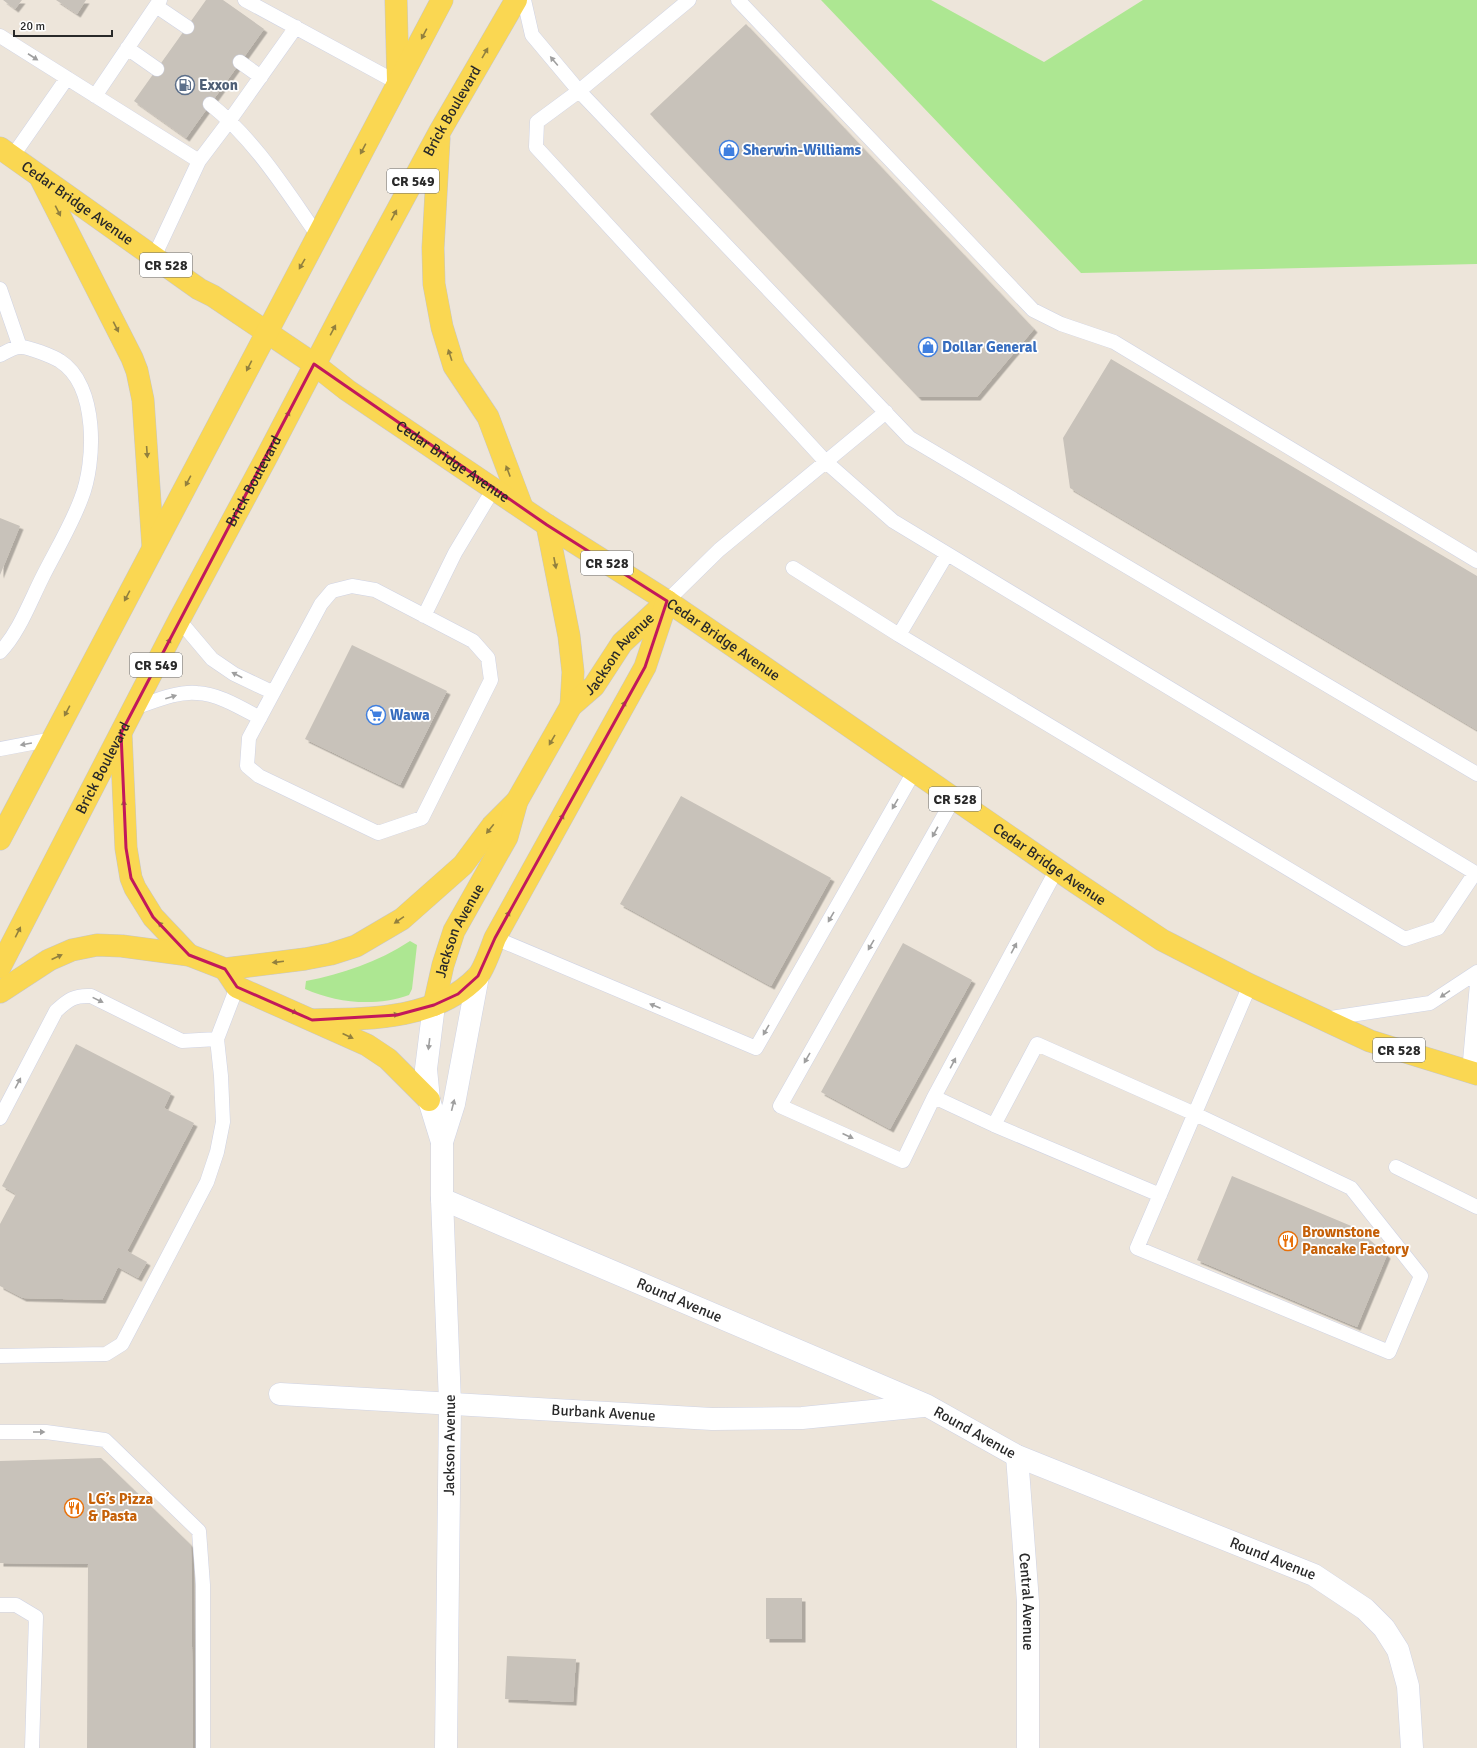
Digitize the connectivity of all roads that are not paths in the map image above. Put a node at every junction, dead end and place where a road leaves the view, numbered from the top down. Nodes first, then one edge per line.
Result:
1 (245, 0) edge
2 (396, 0) edge
3 (442, 0) edge
4 (516, 0) edge
5 (524, 0) edge
6 (688, 0) edge
7 (738, 0) edge
8 (158, 3) edge
9 (187, 27) dead end
10 (296, 28) junction
11 (0, 36) edge
12 (127, 48) junction
13 (240, 62) dead end
14 (157, 69) dead end
15 (261, 77) junction
16 (67, 78) junction
17 (398, 83) junction
18 (579, 91) junction
19 (95, 96) junction
20 (210, 104) dead end
21 (230, 120) junction
22 (440, 131) junction
23 (6, 152) edge
24 (199, 162) junction
25 (40, 176) junction
26 (318, 236) junction
27 (154, 257) junction
28 (0, 289) edge
29 (266, 331) junction
30 (20, 347) junction
31 (0, 355) edge
32 (314, 364) junction
33 (886, 412) junction
34 (826, 462) junction
35 (494, 488) junction
36 (522, 507) junction
37 (547, 525) junction
38 (153, 547) junction
39 (947, 554) junction
40 (1477, 561) edge
41 (792, 568) dead end
42 (667, 601) junction
43 (424, 616) junction
44 (179, 620) junction
45 (899, 635) junction
46 (2, 647) edge
47 (272, 692) junction
48 (571, 706) junction
49 (134, 708) junction
50 (260, 718) junction
51 (121, 733) junction
52 (53, 739) junction
53 (0, 748) edge
54 (915, 770) junction
55 (1477, 774) edge
56 (954, 798) junction
57 (517, 801) junction
58 (0, 839) edge
59 (1057, 869) junction
60 (1476, 874) edge
61 (495, 938) junction
62 (189, 955) junction
63 (0, 967) edge
64 (225, 969) junction
65 (1477, 972) edge
66 (478, 976) junction
67 (1477, 984) edge
68 (1250, 985) junction
69 (237, 987) junction
70 (0, 992) edge
71 (434, 1005) junction
72 (1324, 1019) junction
73 (312, 1020) junction
74 (217, 1039) junction
75 (1473, 1073) edge
76 (934, 1097) junction
77 (429, 1100) junction
78 (1195, 1114) junction
79 (0, 1118) edge
80 (994, 1125) junction
81 (442, 1142) junction
82 (1396, 1167) dead end
83 (1160, 1195) junction
84 (442, 1199) junction
85 (1477, 1207) edge
86 (0, 1356) edge
87 (280, 1394) dead end
88 (450, 1403) junction
89 (926, 1405) junction
90 (0, 1432) edge
91 (1017, 1456) junction
92 (0, 1606) edge
93 (32, 1748) edge
94 (203, 1748) edge
95 (446, 1748) edge
96 (1028, 1748) edge
97 (1412, 1748) edge

1 - 10 lane
2 - 17 main road
3 -> 17 main road
22 -> 4 main road, Brick Boulevard / CR 549
18 -> 5 lane
6 - 18 lane
7 - 40 lane
8 - 9 lane
8 - 12 lane
10 - 15 lane
10 - 17 lane
11 -> 16 lane
12 - 14 lane
12 - 19 lane
13 - 15 lane
15 - 21 lane
16 - 19 lane
16 - 23 lane
17 -> 26 main road
18 - 33 lane
18 - 34 lane
19 - 24 lane
20 - 21 lane
21 - 24 lane
21 - 26 lane
32 -> 22 main road, Brick Boulevard / CR 549
36 -> 22 main road
23 - 25 main road, Cedar Bridge Avenue / CR 528
24 - 27 lane
25 - 27 main road, Cedar Bridge Avenue / CR 528
25 -> 38 main road
26 -> 29 main road
27 - 29 main road, Cedar Bridge Avenue / CR 528
28 - 30 lane
29 - 32 main road, Cedar Bridge Avenue / CR 528
29 -> 38 main road
30 - 31 lane
30 - 46 lane
32 - 35 main road, Cedar Bridge Avenue / CR 528
44 -> 32 main road, Brick Boulevard / CR 549
33 - 34 lane
33 - 55 lane
34 - 39 lane
34 - 42 lane
35 - 36 main road, Cedar Bridge Avenue / CR 528
35 - 43 lane
36 - 37 main road, Cedar Bridge Avenue / CR 528
37 - 42 main road, Cedar Bridge Avenue / CR 528
37 -> 48 main road
38 -> 52 main road
39 - 45 lane
39 - 60 lane
41 - 45 lane
42 - 48 main road, Jackson Avenue
42 - 54 main road, Cedar Bridge Avenue / CR 528
61 -> 42 main road, Jackson Avenue
43 - 47 lane
43 - 50 lane
47 -> 44 lane
49 -> 44 main road, Brick Boulevard / CR 549
45 - 60 lane
47 - 50 lane
48 -> 57 main road, Jackson Avenue
49 -> 50 lane
49 - 51 main road, Brick Boulevard / CR 549
62 -> 51 main road
63 -> 51 main road, Brick Boulevard / CR 549
52 -> 53 lane
52 - 58 main road
54 - 56 main road, Cedar Bridge Avenue / CR 528
54 -> 61 lane
56 - 59 main road, Cedar Bridge Avenue / CR 528
56 -> 76 lane
57 -> 64 main road
57 - 71 main road, Jackson Avenue
59 - 68 main road, Cedar Bridge Avenue / CR 528
76 -> 59 lane
61 - 66 main road, Jackson Avenue
62 - 64 main road
70 -> 62 main road
64 - 69 main road
65 -> 72 lane
66 - 71 main road
81 -> 66 street, Jackson Avenue
67 - 75 lane
68 - 72 main road, Cedar Bridge Avenue / CR 528
68 - 78 lane
69 -> 73 main road
69 - 74 lane
73 -> 71 main road
71 -> 77 street, Jackson Avenue
72 - 75 main road, Cedar Bridge Avenue / CR 528
73 -> 77 main road
79 -> 74 lane
74 - 86 lane
76 - 80 lane
77 - 81 street, Jackson Avenue
78 - 80 lane
78 - 83 lane
78 - 83 lane
80 - 83 lane
81 - 84 street, Jackson Avenue
82 - 85 lane
84 - 88 street, Jackson Avenue
84 - 89 street, Round Avenue
87 - 88 street, Burbank Avenue
88 - 89 street, Burbank Avenue
88 - 95 street, Jackson Avenue
89 - 91 street, Round Avenue
90 -> 94 lane
91 - 96 street, Central Avenue
91 - 97 street, Round Avenue
92 - 93 lane

